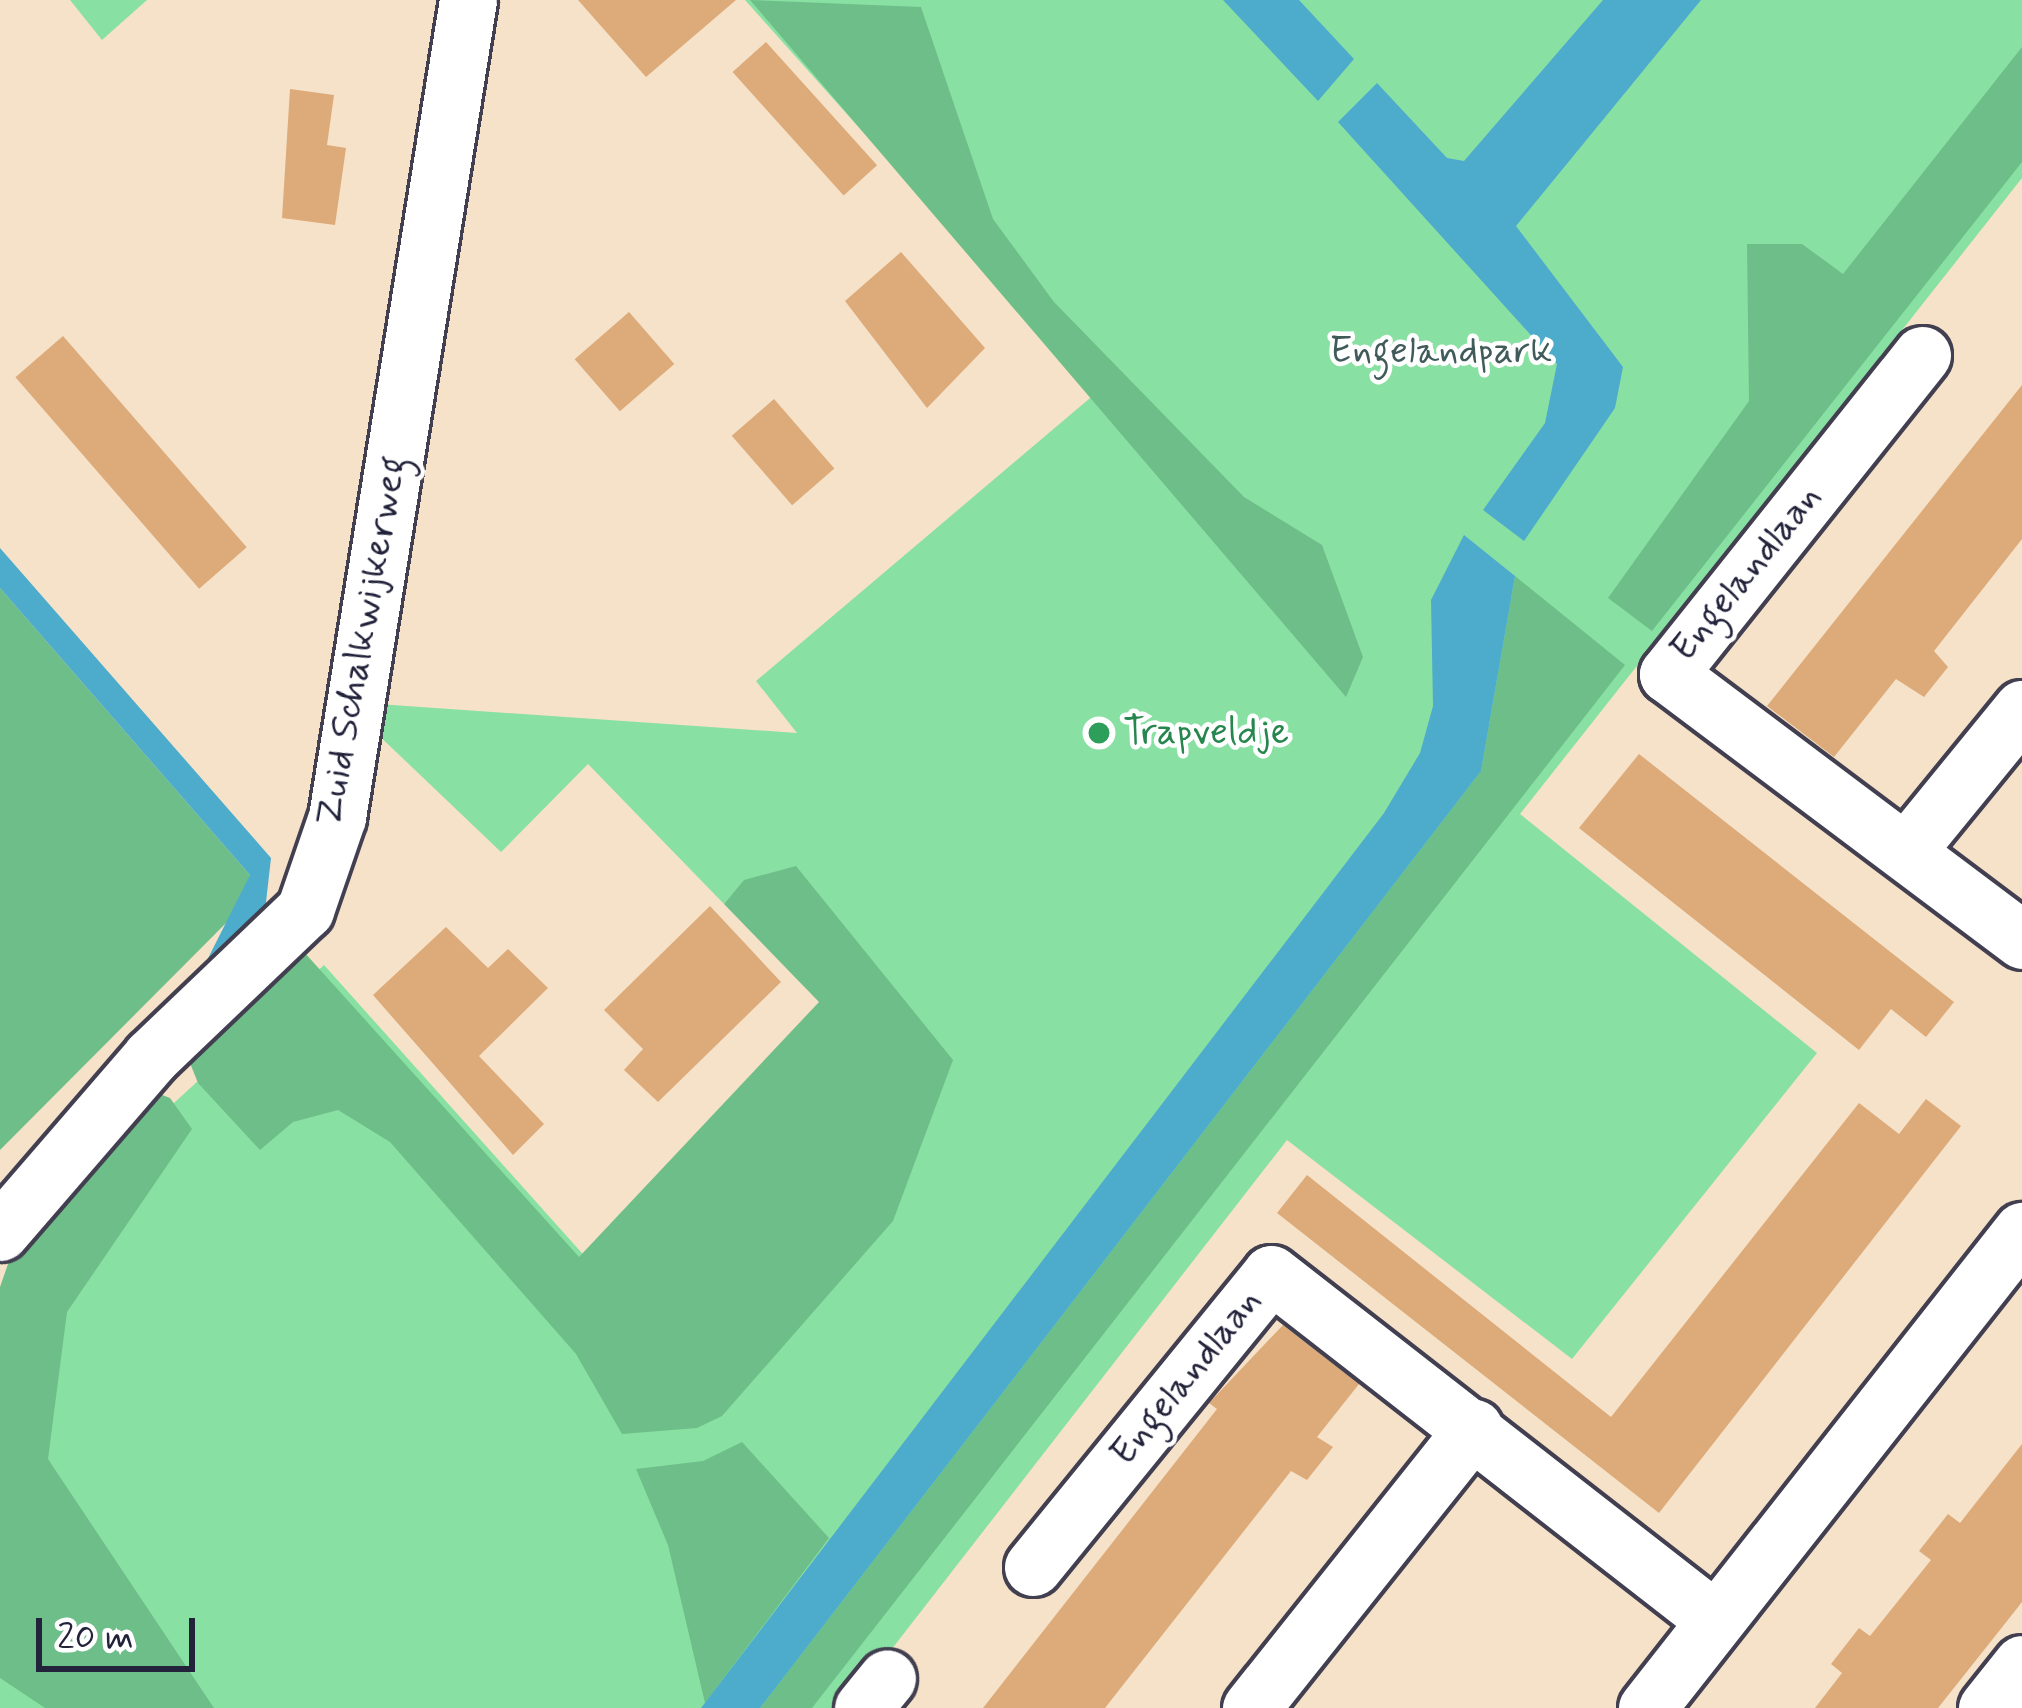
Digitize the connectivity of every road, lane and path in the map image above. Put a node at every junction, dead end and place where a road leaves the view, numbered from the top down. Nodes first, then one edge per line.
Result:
1 (468, 0) edge
2 (1922, 355) dead end
3 (2022, 710) edge
4 (1907, 850) junction
5 (2022, 940) edge
6 (2022, 1231) edge
7 (0, 1232) edge
8 (1474, 1428) junction
9 (1033, 1568) dead end
10 (1715, 1620) junction
11 (2022, 1664) edge
12 (1650, 1707) edge
13 (1251, 1708) edge
14 (1987, 1708) edge

1 - 7 street, Zuid Schalkwijkerweg
2 - 4 street, Engelandlaan
3 - 4 street
4 - 5 street, Engelandlaan
6 - 10 street
8 - 9 street, Engelandlaan
8 - 10 street, Engelandlaan
8 - 13 street
10 - 12 street
11 - 14 street

